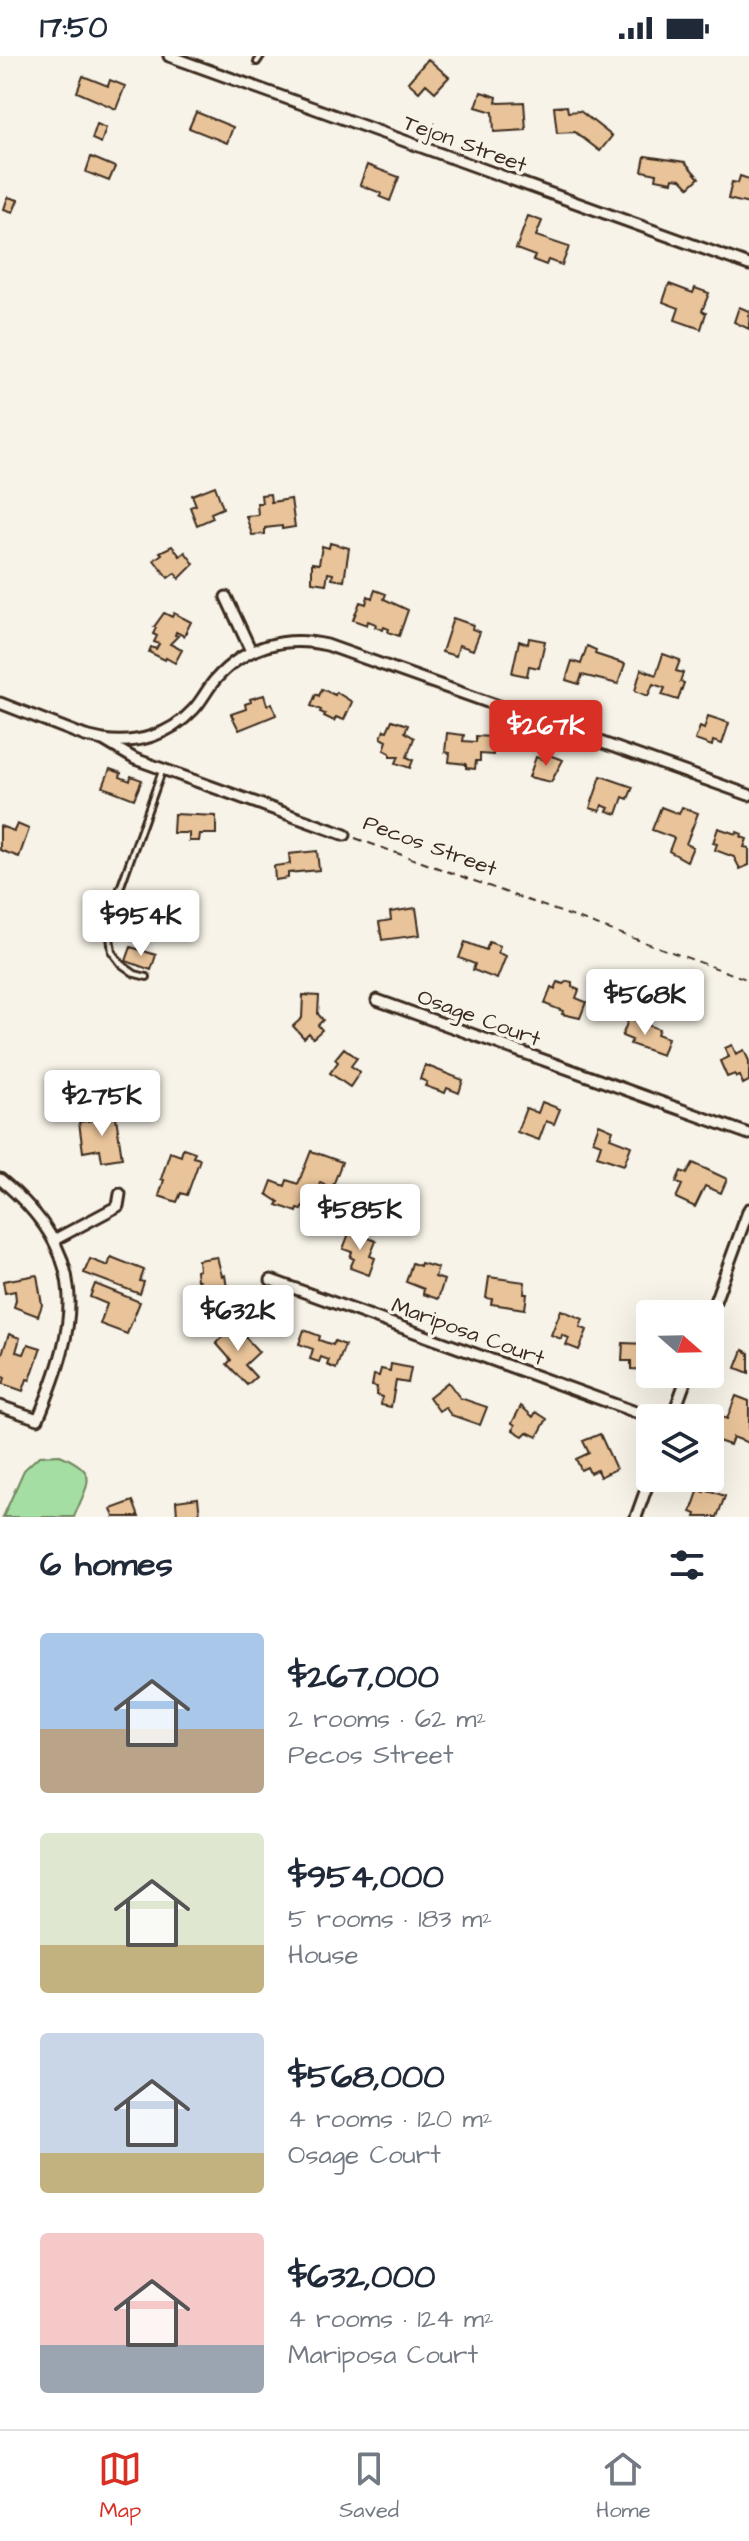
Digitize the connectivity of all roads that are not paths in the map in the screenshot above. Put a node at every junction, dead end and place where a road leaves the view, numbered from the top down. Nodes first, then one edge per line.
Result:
1 (169, 56) edge
2 (261, 56) edge
3 (257, 62) dead end
4 (749, 265) edge
5 (226, 597) dead end
6 (251, 651) junction
7 (0, 703) edge
8 (103, 740) junction
9 (163, 769) junction
10 (749, 795) edge
11 (345, 835) road end
12 (147, 977) dead end
13 (377, 1000) dead end
14 (749, 1134) edge
15 (0, 1179) edge
16 (120, 1194) dead end
17 (749, 1209) edge
18 (54, 1240) junction
19 (271, 1280) dead end
20 (716, 1300) edge
21 (0, 1406) edge
22 (636, 1412) edge
23 (645, 1492) edge
24 (636, 1517) edge

1 - 4 street, Tejon Street
2 - 3 lane
5 - 6 street
6 - 8 street, Pecos Street
6 - 10 street, Pecos Street
7 - 8 street, Pecos Street
8 - 9 street, Pecos Street
9 - 11 street, Pecos Street
9 - 12 lane
13 - 14 street, Osage Court
15 - 18 street
16 - 18 street
17 - 20 street
18 - 21 street
19 - 22 street, Mariposa Court
23 - 24 street

